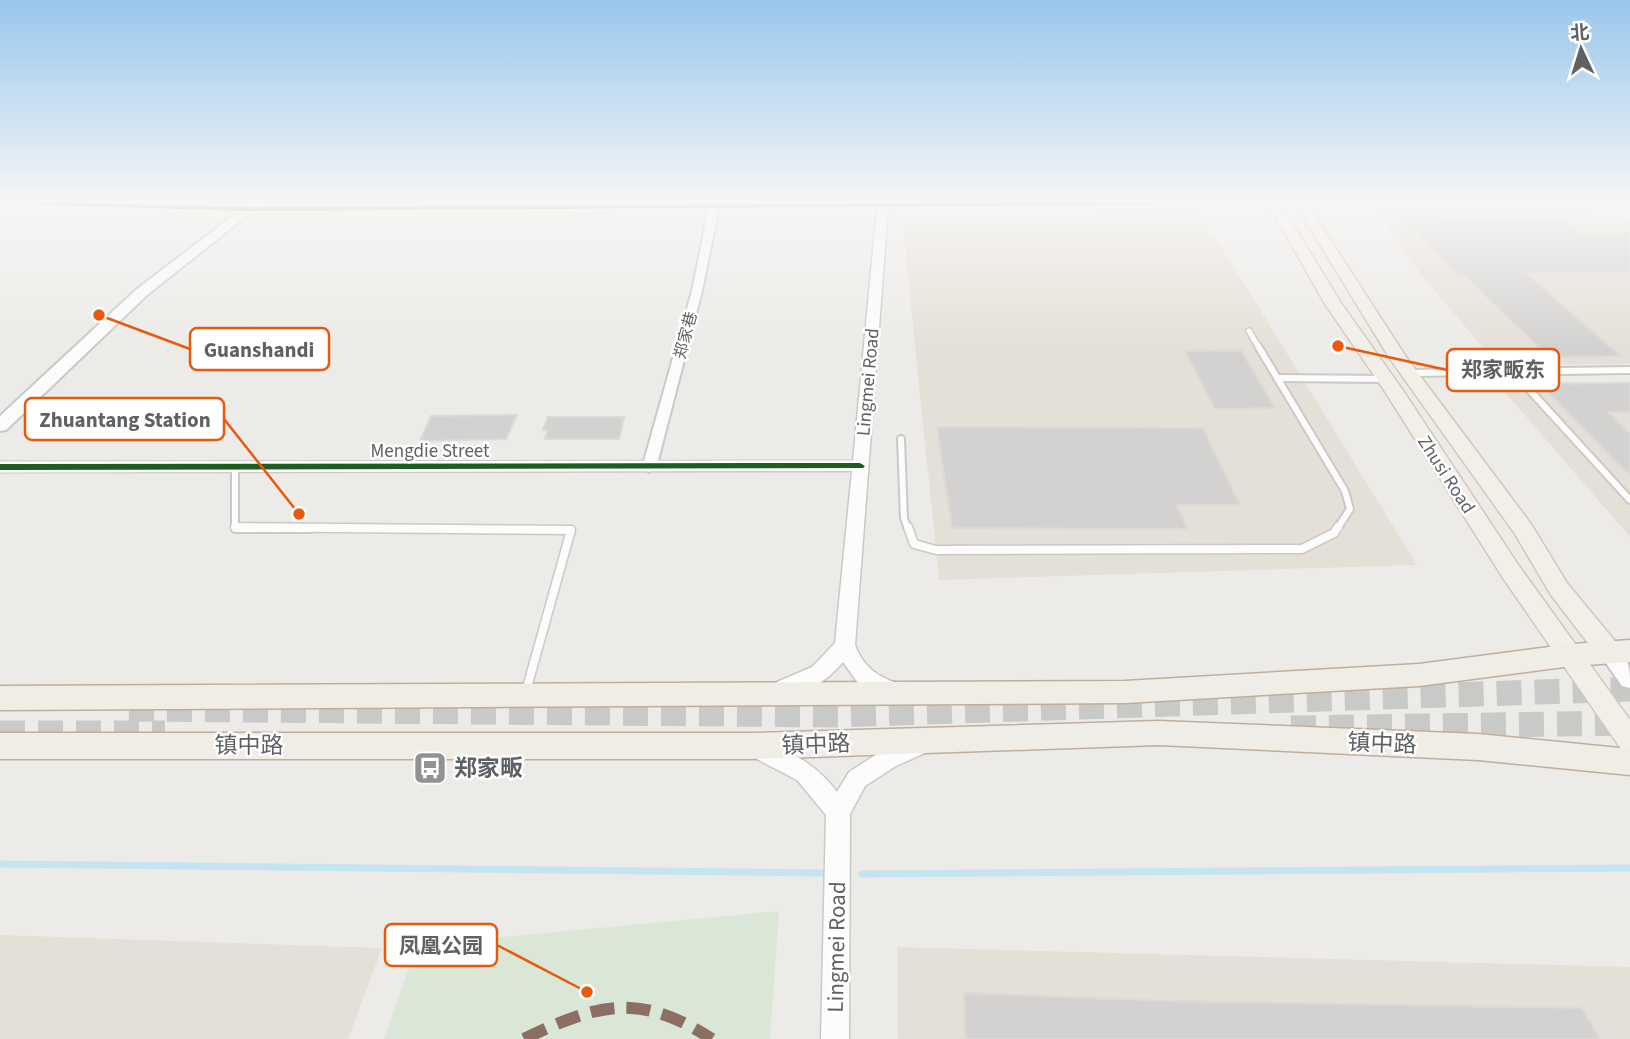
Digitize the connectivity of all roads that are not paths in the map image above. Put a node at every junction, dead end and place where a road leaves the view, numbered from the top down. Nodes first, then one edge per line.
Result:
1 (195, 250) edge
2 (705, 250) edge
3 (879, 250) edge
4 (1304, 250) edge
5 (1331, 250) edge
6 (1249, 331) dead end
7 (1630, 370) edge
8 (1409, 373) junction
9 (1514, 373) junction
10 (1277, 378) junction
11 (1387, 380) junction
12 (0, 426) edge
13 (901, 439) dead end
14 (860, 466) junction
15 (0, 467) edge
16 (235, 467) junction
17 (649, 468) junction
18 (1630, 500) edge
19 (845, 645) junction
20 (1620, 652) edge
21 (1572, 655) junction
22 (1630, 679) edge
23 (766, 692) junction
24 (919, 693) junction
25 (525, 695) junction
26 (0, 698) edge
27 (927, 741) junction
28 (1630, 741) edge
29 (0, 746) edge
30 (752, 746) junction
31 (1630, 762) edge
32 (838, 813) junction
33 (835, 1039) edge

1 - 12 main road
2 - 17 street, 郑家巷
3 - 14 street, Lingmei Road
4 - 11 main road, Zhusi Road
5 - 8 main road, Zhusi Road
6 - 10 lane
7 - 9 lane
8 - 9 lane
8 - 20 main road, Zhusi Road
9 - 18 lane
10 - 11 lane
10 - 13 lane
11 - 21 main road, Zhusi Road
14 - 17 street, Mengdie Street
14 - 19 street, Lingmei Road
15 - 16 street, Mengdie Street
16 - 17 street, Mengdie Street
16 - 25 lane
19 - 23 street
19 - 24 street
20 - 21 highway
20 - 22 main road, Zhusi Road
21 - 24 highway
21 - 28 main road, Zhusi Road
23 - 24 highway
23 - 25 highway
25 - 26 highway
27 - 30 highway, 镇中路
27 - 31 highway, 镇中路
27 - 32 street, Lingmei Road
29 - 30 highway, 镇中路
30 - 32 street
32 - 33 street, Lingmei Road

